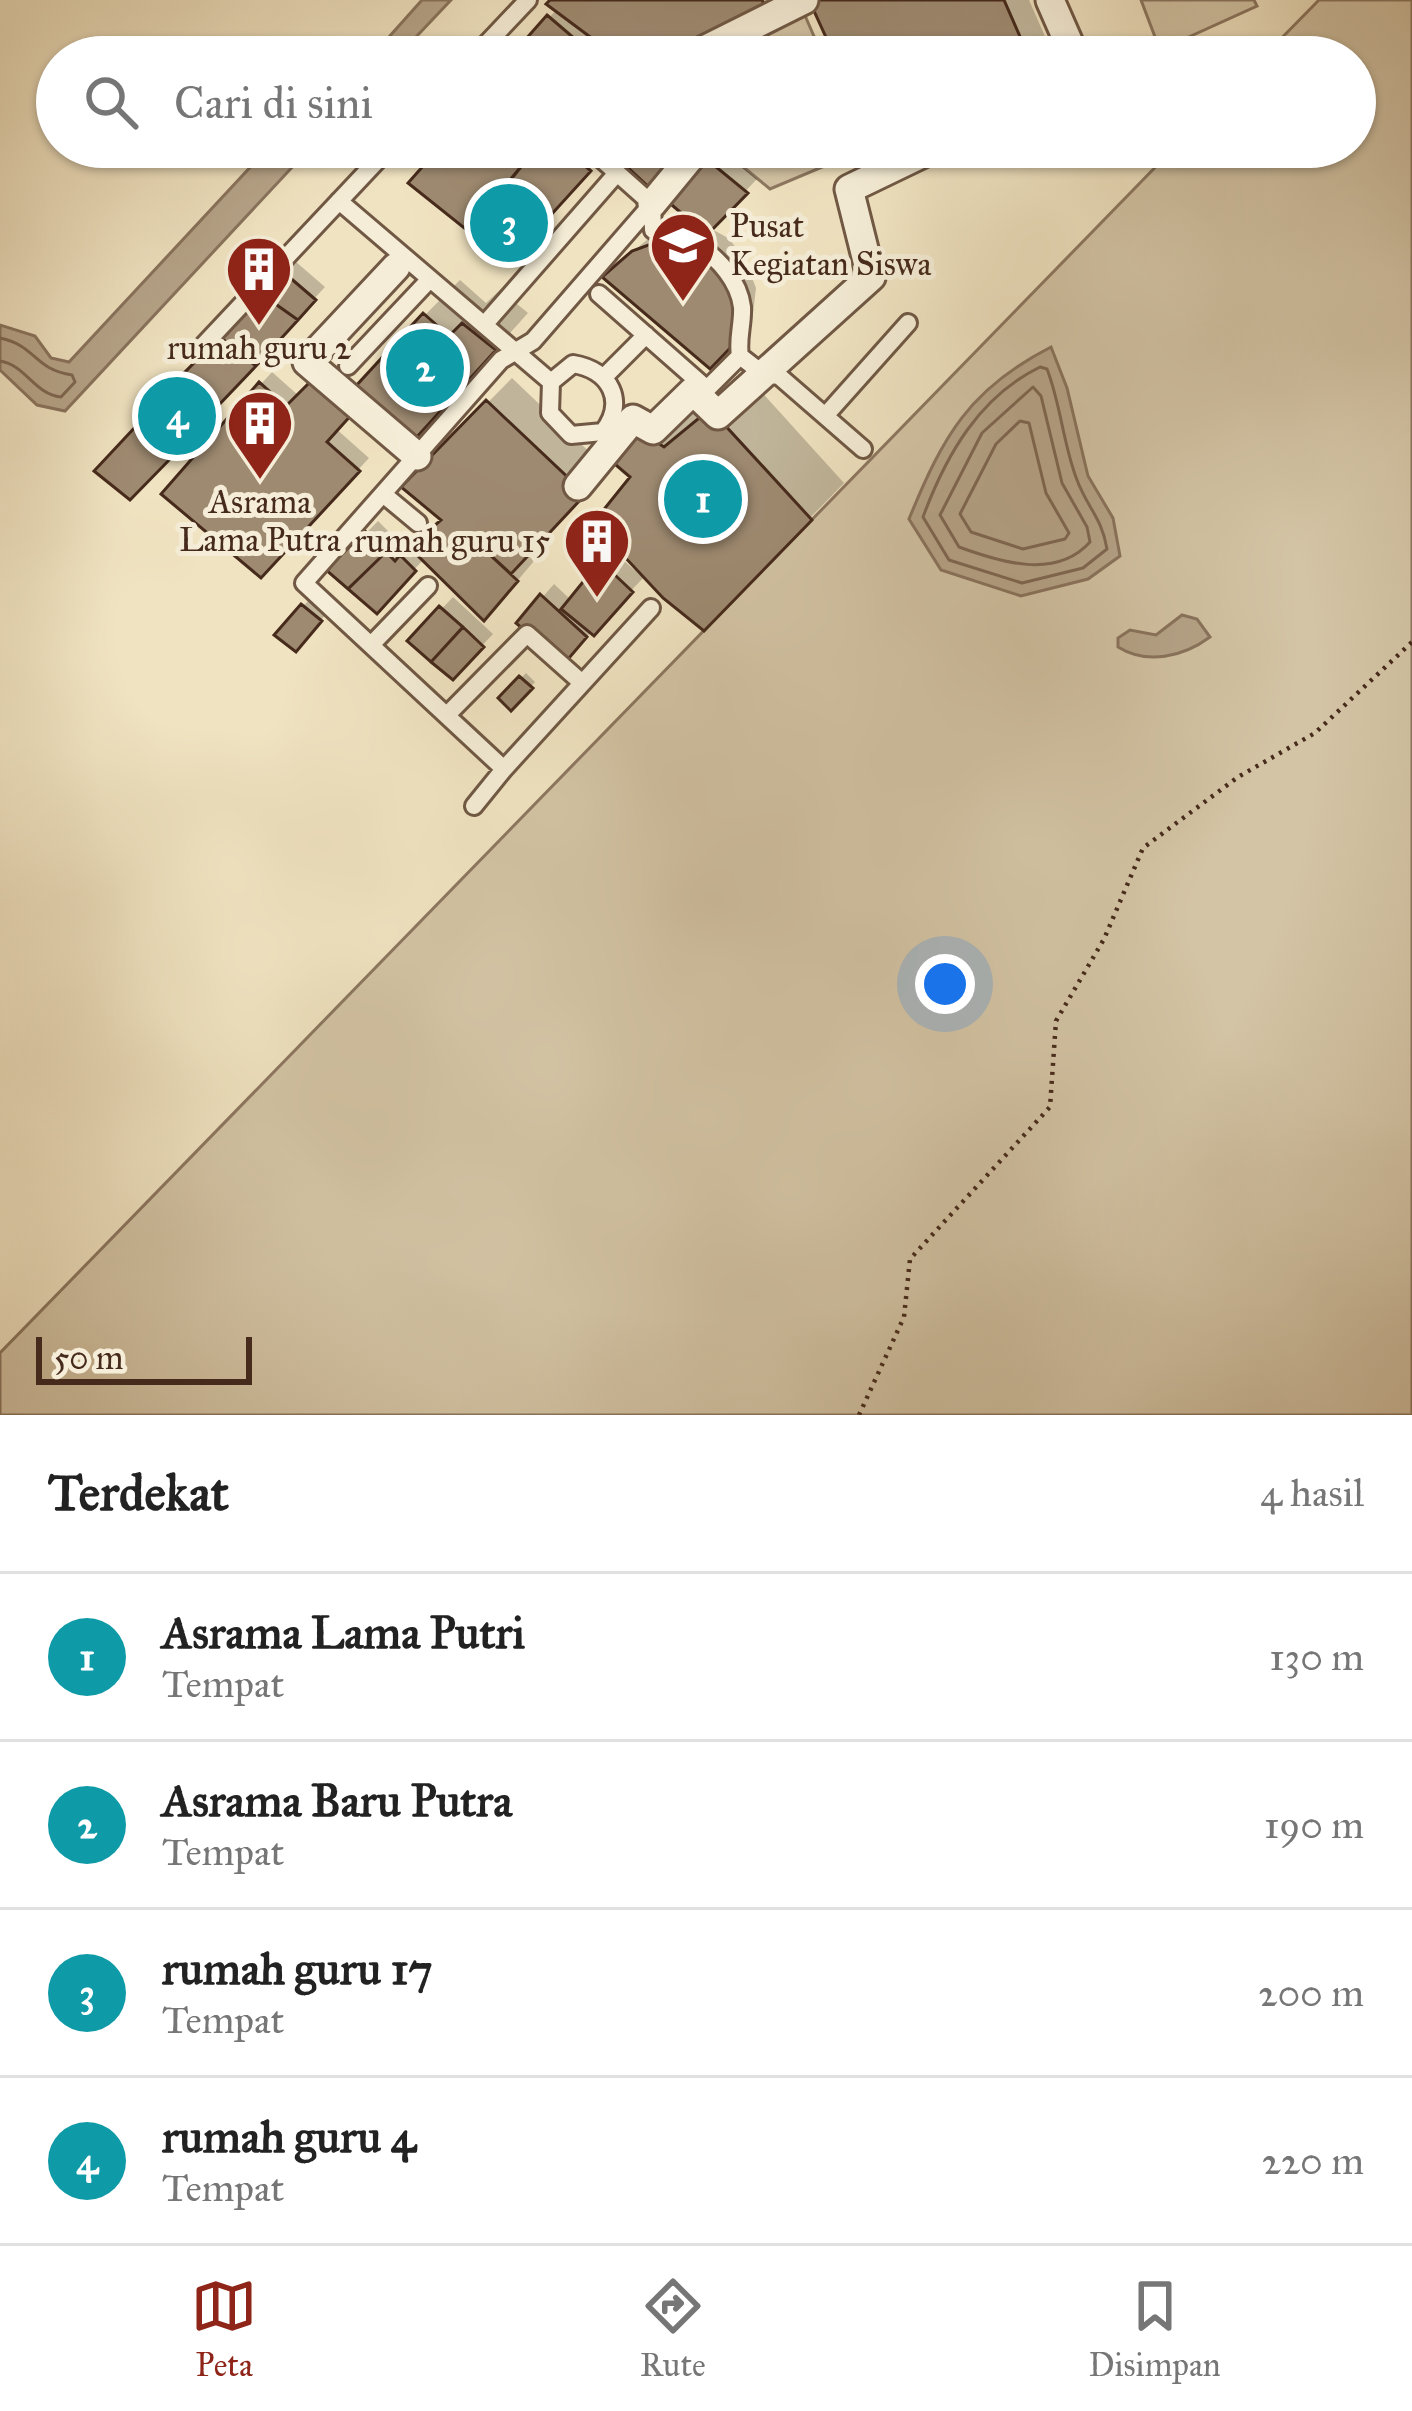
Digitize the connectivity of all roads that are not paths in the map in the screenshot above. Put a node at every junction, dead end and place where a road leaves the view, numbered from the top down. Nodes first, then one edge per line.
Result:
1 (528, 0) edge
2 (804, 0) edge
3 (1050, 0) edge
4 (497, 36) edge
5 (732, 36) edge
6 (1066, 36) edge
7 (370, 168) edge
8 (611, 168) edge
9 (682, 168) edge
10 (892, 168) edge
11 (617, 173) junction
12 (339, 201) junction
13 (652, 204) junction
14 (396, 267) dead end
15 (430, 279) junction
16 (599, 294) dead end
17 (908, 323) dead end
18 (484, 325) junction
19 (646, 335) junction
20 (200, 350) dead end
21 (517, 352) junction
22 (740, 356) junction
23 (348, 366) dead end
24 (763, 374) junction
25 (604, 376) junction
26 (551, 382) junction
27 (825, 416) junction
28 (863, 449) dead end
29 (417, 456) junction
30 (578, 486) dead end
31 (383, 494) junction
32 (418, 523) dead end
33 (428, 586) dead end
34 (651, 608) dead end
35 (371, 644) junction
36 (581, 682) junction
37 (447, 715) junction
38 (504, 769) junction
39 (475, 806) dead end

1 - 4 lane
2 - 5 street
3 - 6 street
7 - 12 lane
8 - 11 lane
9 - 13 street
10 - 24 street
11 - 13 lane
11 - 18 lane
12 - 15 lane
12 - 20 lane
13 - 21 lane
13 - 22 lane
14 - 29 street
15 - 18 lane
15 - 23 lane
16 - 19 lane
17 - 27 lane
18 - 21 lane
19 - 22 lane
19 - 25 lane
21 - 26 lane
21 - 29 lane
22 - 24 lane
24 - 27 lane
24 - 30 street
25 - 26 lane
25 - 26 lane
27 - 28 lane
29 - 31 lane
31 - 32 lane
31 - 35 lane
33 - 35 lane
34 - 36 lane
35 - 37 lane
36 - 37 lane
36 - 38 lane
37 - 38 lane
38 - 39 lane

